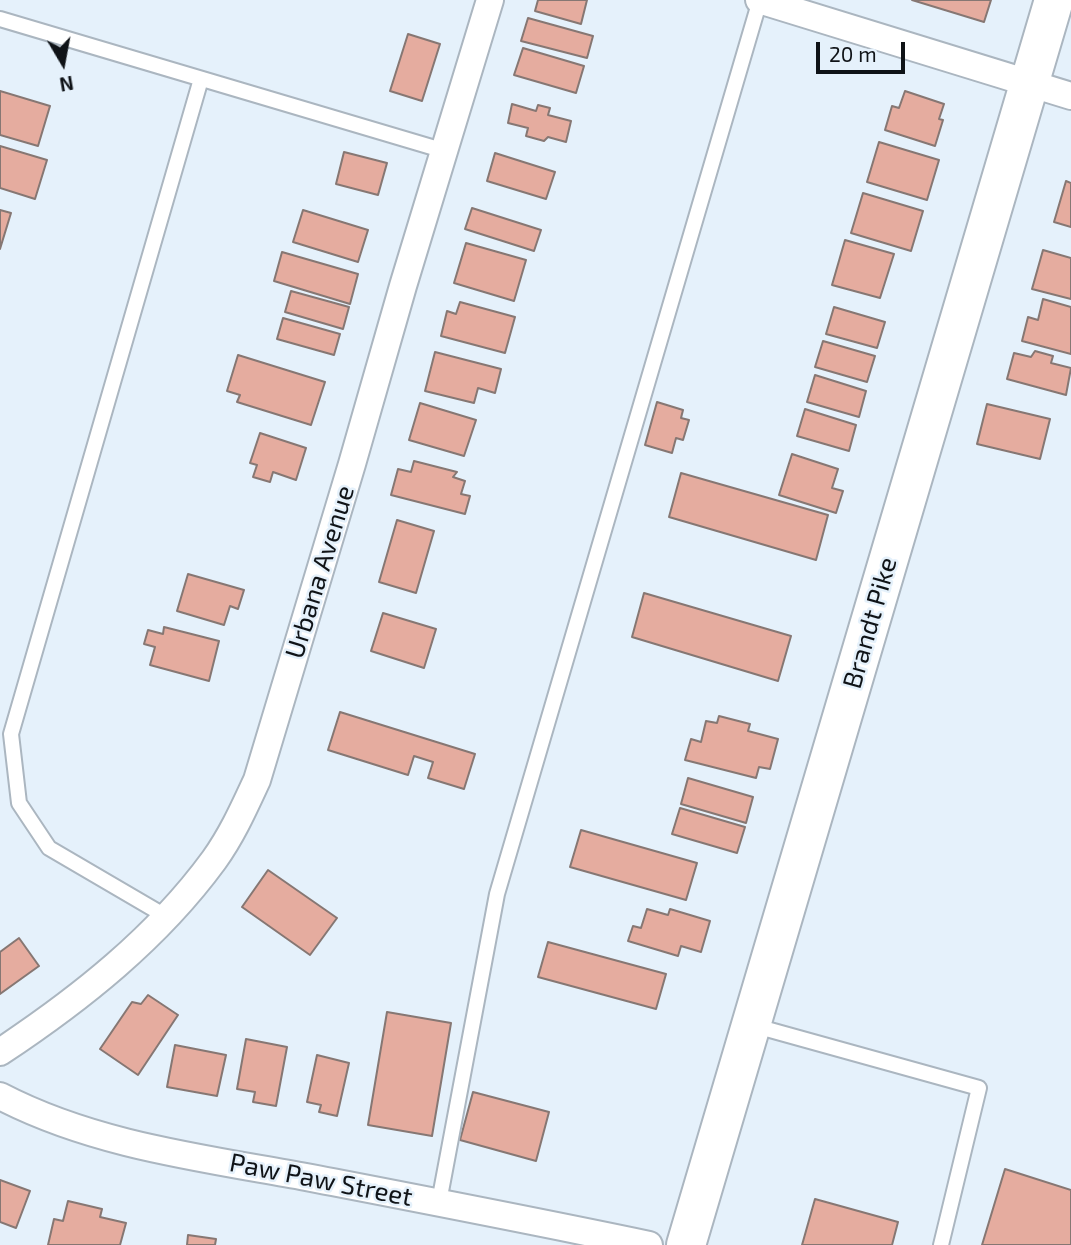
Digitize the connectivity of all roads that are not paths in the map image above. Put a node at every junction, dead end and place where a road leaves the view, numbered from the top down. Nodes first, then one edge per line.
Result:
1 (490, 0) edge
2 (759, 0) edge
3 (1054, 0) edge
4 (0, 19) edge
5 (201, 79) junction
6 (1029, 82) junction
7 (1071, 96) edge
8 (445, 151) junction
9 (167, 917) junction
10 (751, 1024) junction
11 (0, 1052) edge
12 (0, 1096) edge
13 (439, 1202) junction
14 (649, 1245) edge
15 (686, 1245) edge
16 (942, 1245) edge

1 - 8 street, Urbana Avenue
2 - 6 street
2 - 13 lane
3 - 6 main road, Brandt Pike
4 - 5 lane
5 - 8 lane
5 - 9 lane
6 - 7 street
6 - 10 main road, Brandt Pike
8 - 9 street, Urbana Avenue
9 - 11 street, Urbana Avenue
10 - 15 main road, Brandt Pike
10 - 16 lane
12 - 13 street, Paw Paw Street
13 - 14 street, Paw Paw Street

